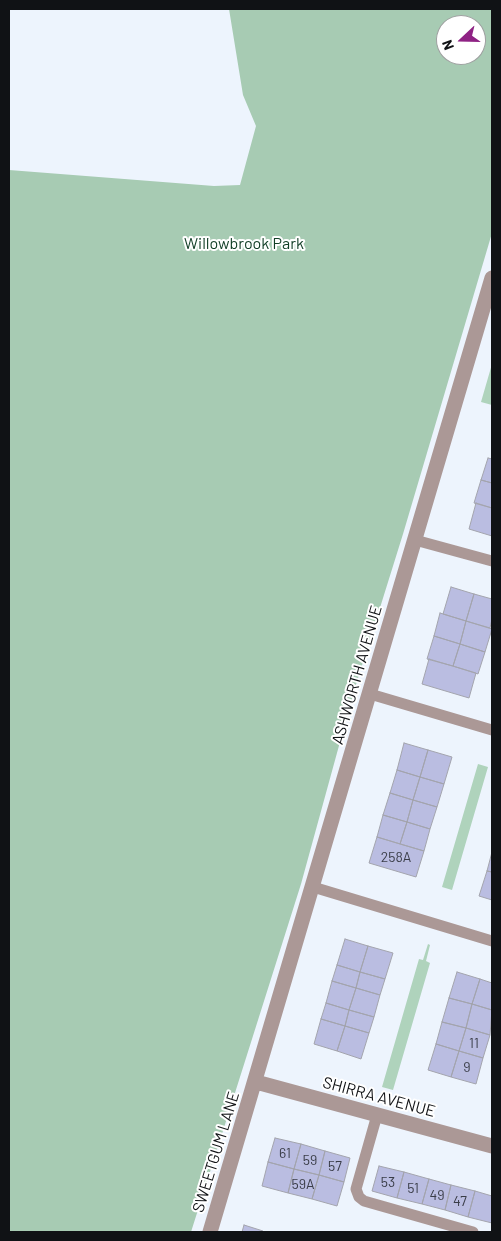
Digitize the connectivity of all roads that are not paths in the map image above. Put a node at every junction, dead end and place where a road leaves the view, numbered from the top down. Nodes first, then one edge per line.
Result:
1 (492, 278) edge
2 (415, 540) junction
3 (492, 561) edge
4 (370, 694) junction
5 (492, 730) edge
6 (313, 887) junction
7 (492, 941) edge
8 (256, 1082) junction
9 (377, 1115) junction
10 (492, 1146) edge
11 (210, 1232) edge
12 (472, 1232) edge

1 - 2 street, ASHWORTH AVENUE
2 - 3 lane
2 - 4 street, ASHWORTH AVENUE
4 - 5 lane
4 - 6 street, ASHWORTH AVENUE
6 - 7 lane
6 - 8 street, ASHWORTH AVENUE
8 - 9 street, SHIRRA AVENUE
8 - 11 street, SWEETGUM LANE
9 - 10 street, SHIRRA AVENUE
9 - 12 lane

